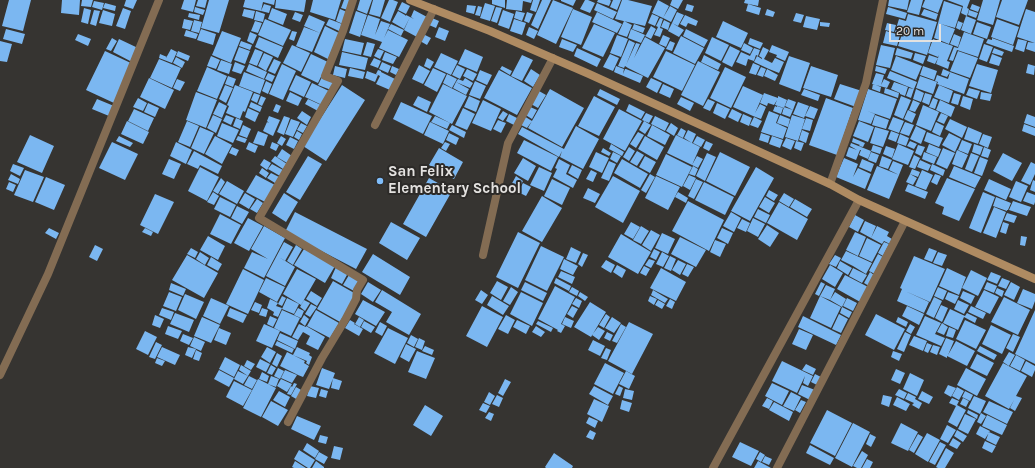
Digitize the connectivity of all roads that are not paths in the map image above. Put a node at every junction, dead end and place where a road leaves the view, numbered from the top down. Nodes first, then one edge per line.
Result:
1 (159, 0) edge
2 (353, 0) edge
3 (410, 0) edge
4 (883, 0) edge
5 (434, 9) junction
6 (553, 58) junction
7 (375, 126) dead end
8 (830, 184) junction
9 (858, 200) junction
10 (905, 221) junction
11 (483, 254) dead end
12 (1035, 280) edge
13 (0, 375) edge
14 (288, 422) dead end
15 (713, 468) edge
16 (778, 468) edge

1 - 13 street
2 - 14 street
3 - 5 street
4 - 8 street
5 - 6 street
5 - 7 street
6 - 8 street
6 - 11 street
8 - 9 street
9 - 10 street
9 - 15 street
10 - 12 street
10 - 16 street

